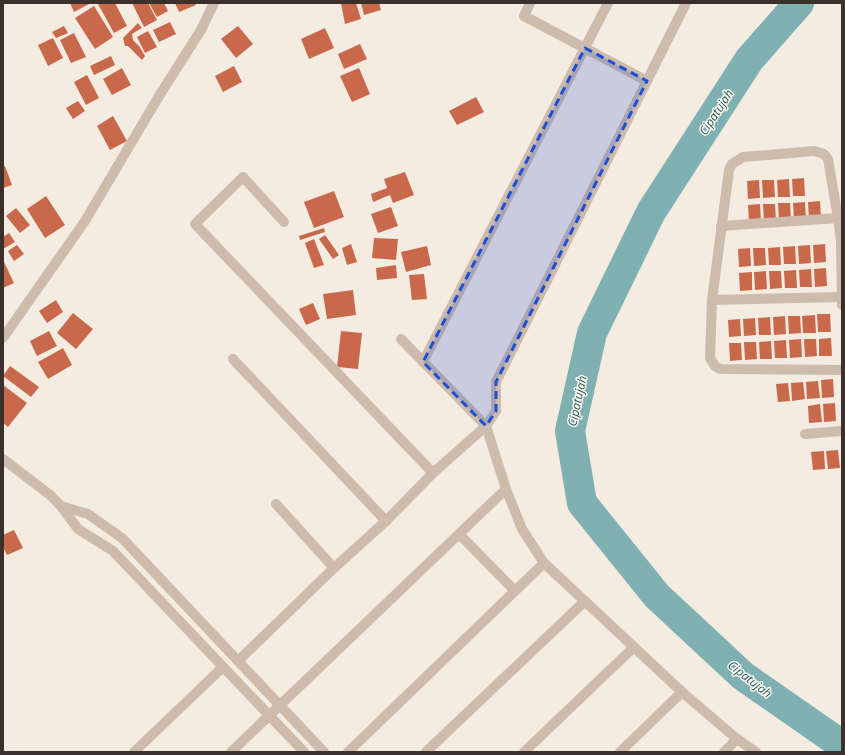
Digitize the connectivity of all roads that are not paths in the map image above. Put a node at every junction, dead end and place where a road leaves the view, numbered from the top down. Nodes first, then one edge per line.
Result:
1 (214, 3) edge
2 (530, 3) edge
3 (608, 3) edge
4 (686, 3) edge
5 (585, 48) junction
6 (647, 81) junction
7 (838, 218) junction
8 (284, 222) dead end
9 (721, 226) junction
10 (842, 297) edge
11 (712, 300) junction
12 (842, 305) edge
13 (4, 335) edge
14 (401, 339) dead end
15 (233, 359) dead end
16 (423, 362) junction
17 (842, 370) edge
18 (486, 426) junction
19 (842, 431) edge
20 (805, 434) dead end
21 (3, 459) edge
22 (434, 473) junction
23 (506, 489) junction
24 (276, 504) dead end
25 (61, 506) junction
26 (386, 522) junction
27 (459, 534) junction
28 (544, 563) junction
29 (334, 568) junction
30 (515, 591) junction
31 (585, 601) junction
32 (634, 647) junction
33 (238, 661) junction
34 (223, 667) junction
35 (682, 692) junction
36 (280, 706) junction
37 (269, 716) junction
38 (737, 739) junction
39 (134, 752) edge
40 (231, 752) edge
41 (304, 752) edge
42 (324, 752) edge
43 (348, 752) edge
44 (426, 752) edge
45 (524, 752) edge
46 (620, 752) edge
47 (724, 752) edge
48 (756, 752) edge

1 - 13 street
2 - 5 street
3 - 5 street
4 - 6 street
5 - 6 street
5 - 16 street
6 - 18 street
7 - 9 street
7 - 9 street
7 - 10 street
8 - 22 street
9 - 11 street
10 - 11 street
10 - 12 street
11 - 17 street
14 - 16 street
15 - 26 street
16 - 18 street
18 - 22 street
18 - 23 street
19 - 20 street
21 - 25 street
22 - 26 street
23 - 27 street
23 - 28 street
24 - 29 street
25 - 33 street
25 - 34 street
26 - 29 street
27 - 30 street
27 - 36 street
28 - 30 street
28 - 31 street
29 - 33 street
30 - 43 street
31 - 32 street
31 - 44 street
32 - 35 street
32 - 45 street
33 - 36 street
34 - 37 street
34 - 39 street
35 - 38 street
35 - 46 street
36 - 37 street
36 - 42 street
37 - 40 street
37 - 41 street
38 - 47 street
38 - 48 street

